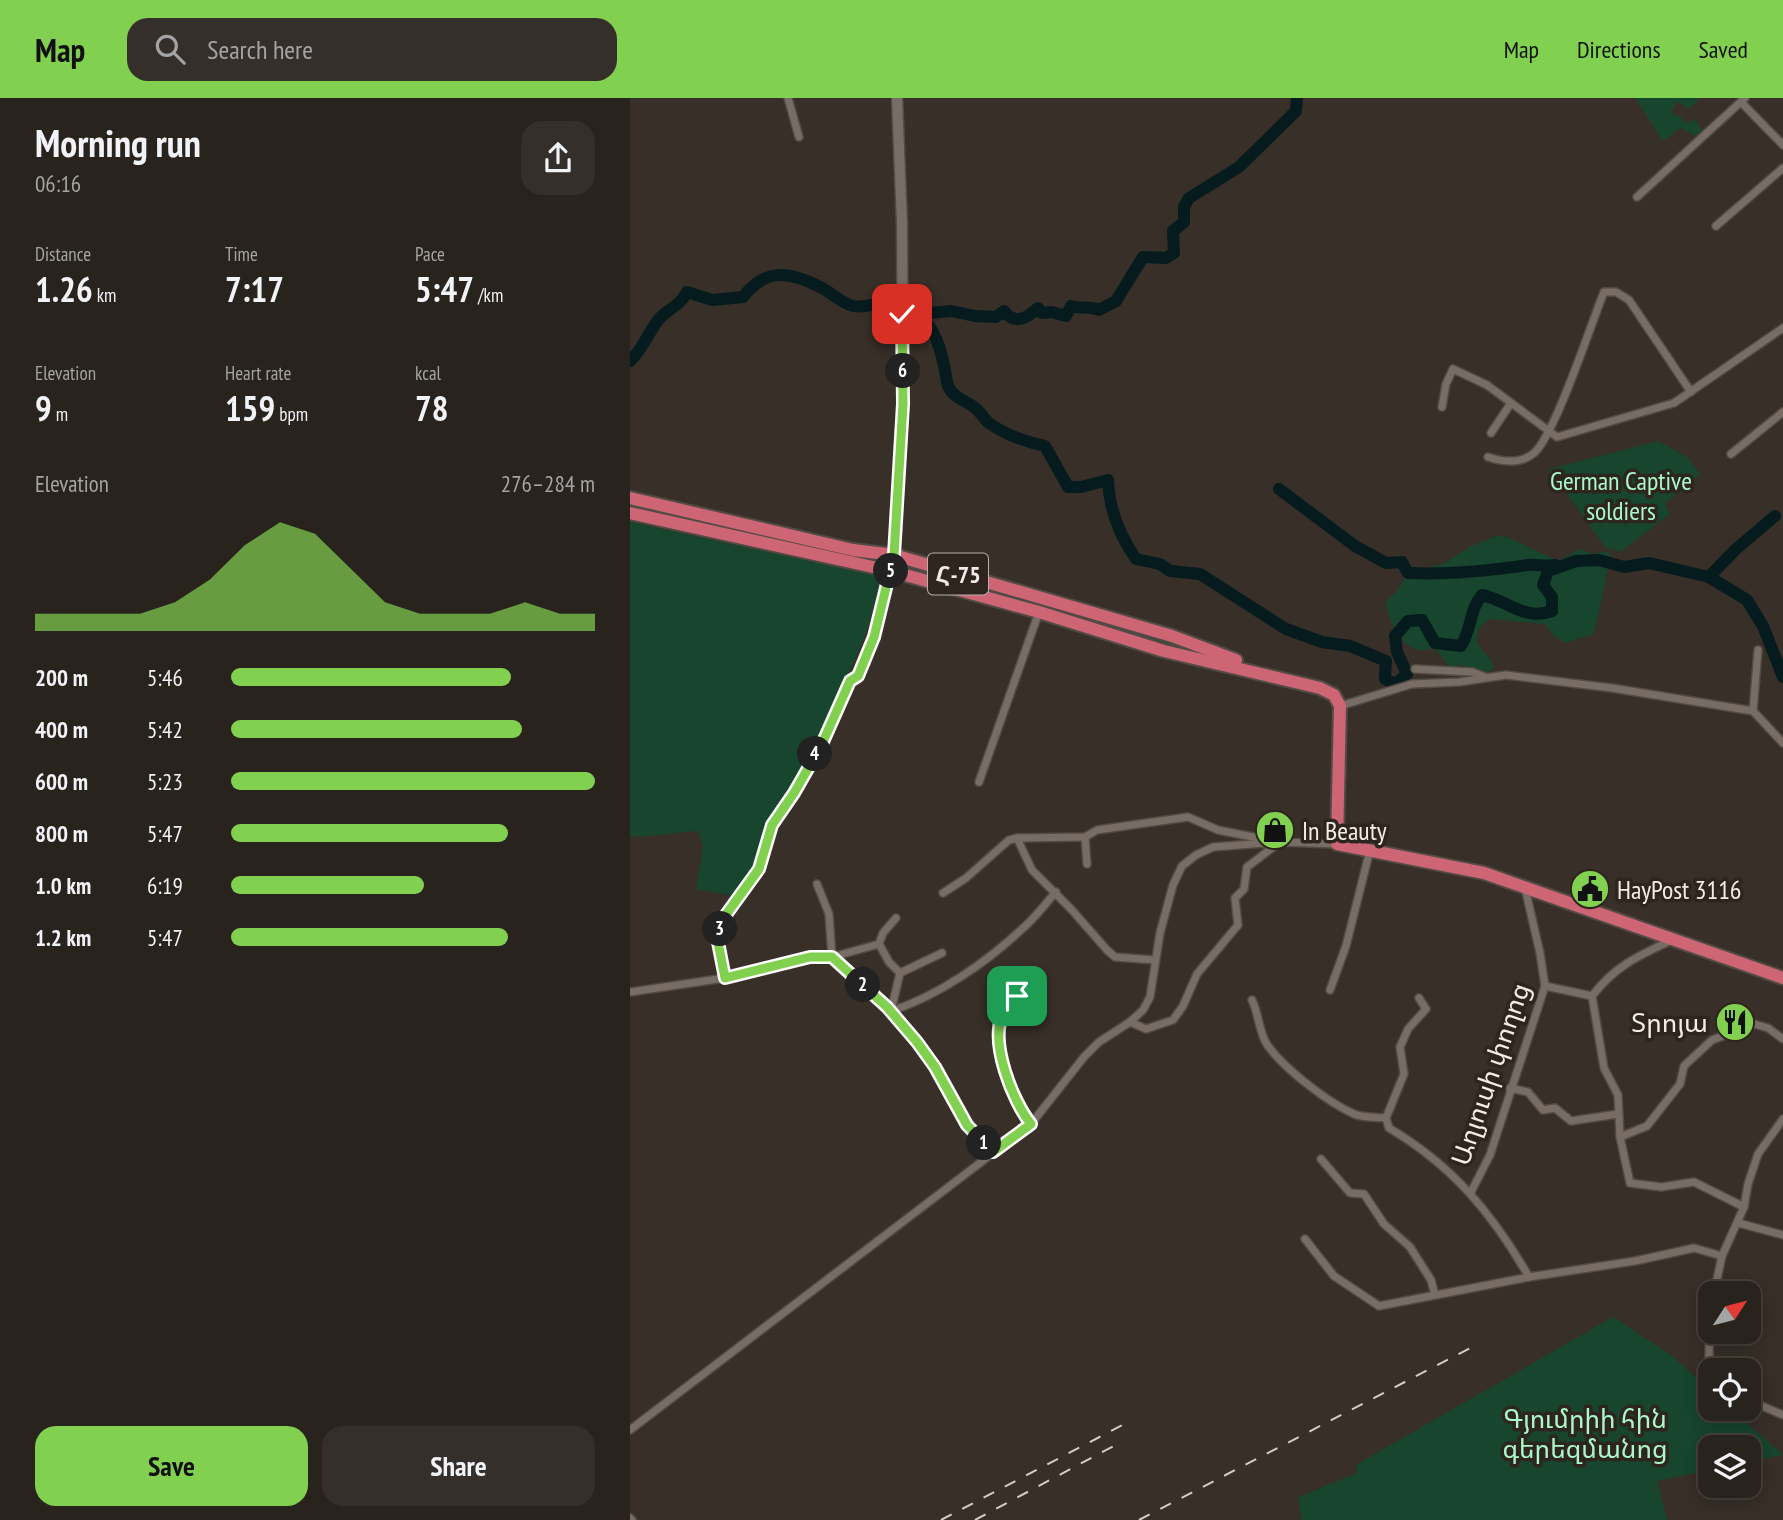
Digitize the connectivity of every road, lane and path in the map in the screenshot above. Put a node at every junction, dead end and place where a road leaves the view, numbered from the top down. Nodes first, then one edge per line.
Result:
1 (788, 98) edge
2 (897, 98) edge
3 (1743, 100) edge
4 (799, 137) dead end
5 (1783, 145) edge
6 (1783, 168) edge
7 (1637, 197) dead end
8 (1716, 226) dead end
9 (1783, 328) edge
10 (1691, 392) junction
11 (1511, 403) junction
12 (1442, 407) dead end
13 (1783, 412) edge
14 (1549, 431) junction
15 (1491, 433) dead end
16 (1731, 454) dead end
17 (1488, 457) dead end
18 (630, 498) edge
19 (630, 513) edge
20 (894, 555) junction
21 (891, 571) junction
22 (1039, 612) junction
23 (1758, 650) dead end
24 (1415, 669) dead end
25 (1278, 677) junction
26 (1485, 677) junction
27 (1340, 706) junction
28 (1753, 711) junction
29 (1783, 743) edge
30 (979, 782) dead end
31 (1085, 837) junction
32 (1017, 838) junction
33 (1280, 842) junction
34 (1337, 844) junction
35 (1370, 850) junction
36 (1087, 863) dead end
37 (817, 884) dead end
38 (1525, 887) junction
39 (1056, 892) junction
40 (943, 893) dead end
41 (896, 918) dead end
42 (1676, 939) junction
43 (879, 944) junction
44 (942, 953) dead end
45 (832, 957) junction
46 (1155, 960) junction
47 (1026, 972) dead end
48 (900, 973) junction
49 (725, 978) junction
50 (1783, 978) edge
51 (1545, 986) junction
52 (1331, 990) dead end
53 (630, 992) edge
54 (1592, 996) junction
55 (1419, 998) dead end
56 (1252, 1000) dead end
57 (891, 1011) junction
58 (1130, 1022) junction
59 (1783, 1039) edge
60 (1510, 1088) junction
61 (1618, 1114) junction
62 (1387, 1118) junction
63 (1783, 1119) edge
64 (1031, 1124) junction
65 (1620, 1137) junction
66 (993, 1152) junction
67 (1321, 1159) dead end
68 (1471, 1192) junction
69 (1744, 1207) junction
70 (1738, 1223) junction
71 (1783, 1236) edge
72 (1305, 1239) dead end
73 (1722, 1256) junction
74 (1529, 1276) junction
75 (1717, 1281) edge
76 (1435, 1295) junction
77 (1761, 1405) edge
78 (1783, 1415) edge
79 (630, 1430) edge

1 - 4 street
2 - 20 main road
3 - 5 street
3 - 7 street
6 - 8 street
9 - 10 street
10 - 14 street
10 - 14 street
11 - 12 street
11 - 14 street
11 - 15 street
13 - 16 street
14 - 17 street
18 - 20 highway, Հ-75
19 - 21 highway, Հ-75
20 - 21 main road
20 - 25 highway, Հ-75
21 - 22 highway, Հ-75
21 - 49 street
22 - 25 highway, Հ-75
22 - 30 street
23 - 28 street
24 - 26 street
25 - 27 highway, Հ-75
26 - 27 street
26 - 28 street
27 - 34 highway
28 - 29 street
31 - 32 street
31 - 33 street
31 - 36 street
32 - 39 street
32 - 40 street
33 - 34 street
33 - 46 street
33 - 58 street
34 - 35 highway
35 - 38 highway
35 - 52 street
37 - 45 street
38 - 42 highway
38 - 51 street, Աղյուսի փողոց
39 - 46 street
39 - 57 street
41 - 43 street
42 - 50 highway
42 - 54 street
43 - 45 street
43 - 48 street
44 - 48 street
45 - 49 street
45 - 57 street
46 - 58 street
47 - 64 street
48 - 57 street
49 - 53 street
51 - 54 street
51 - 60 street, Աղյուսի փողոց
54 - 61 street
55 - 62 street
56 - 62 street
57 - 66 street
58 - 64 street
59 - 65 street
60 - 61 street
60 - 68 street, Աղյուսի փողոց
61 - 65 street
62 - 68 street, Աղյուսի փողոց
63 - 69 street
64 - 66 street
65 - 69 street
66 - 79 street
67 - 76 street
68 - 74 street, Աղյուսի փողոց
69 - 70 street
70 - 71 street
70 - 73 street
72 - 76 street
73 - 74 street
73 - 75 street
74 - 76 street
77 - 78 street

